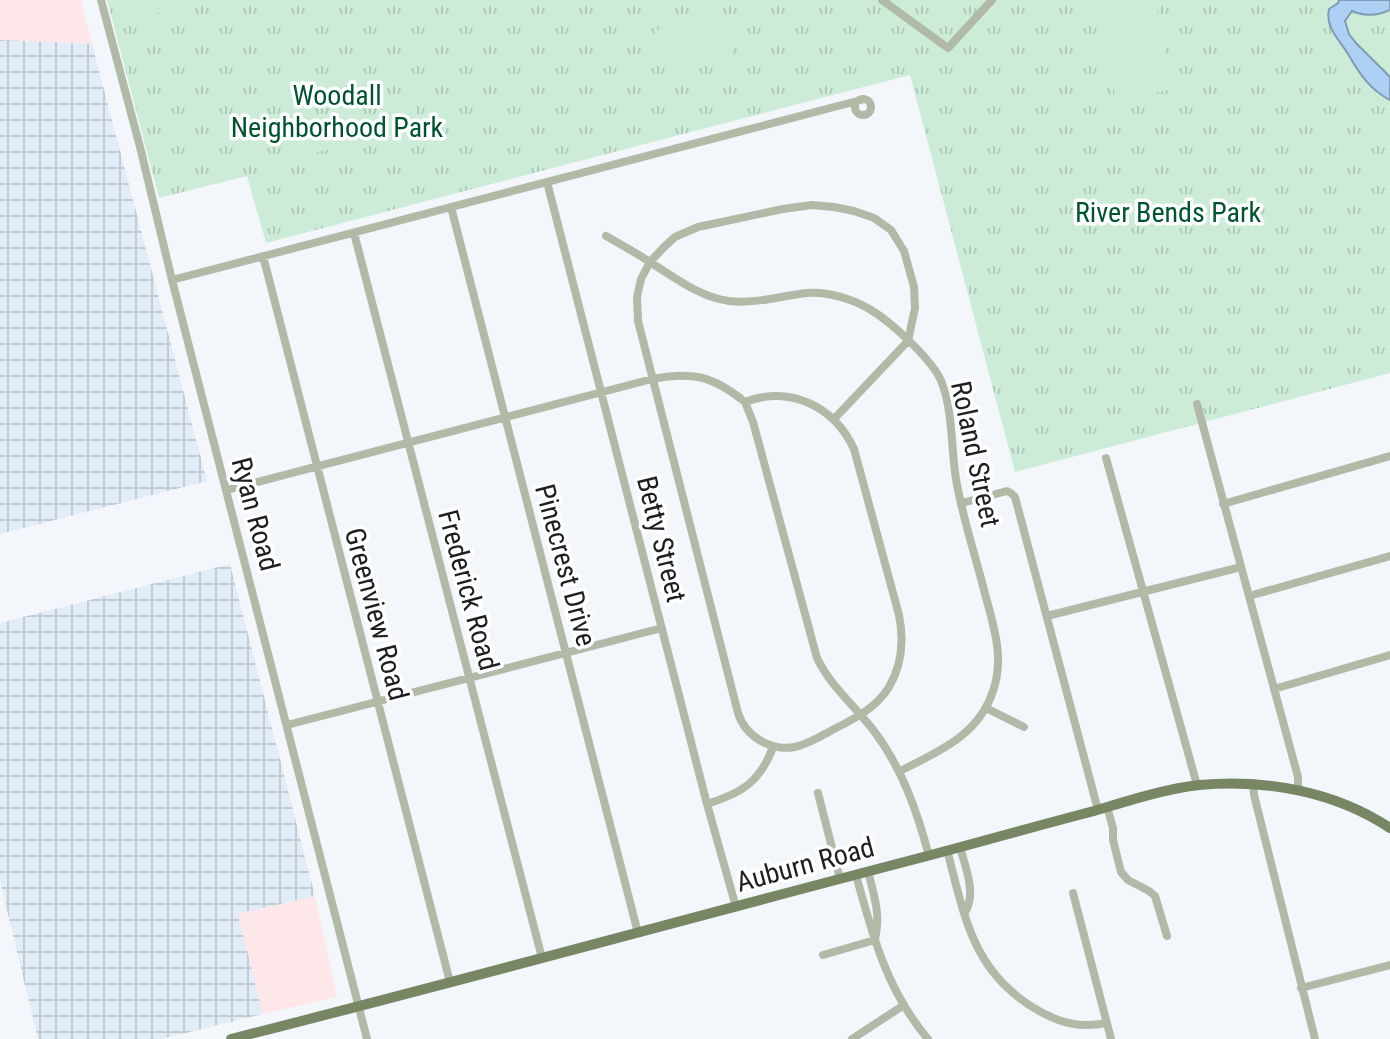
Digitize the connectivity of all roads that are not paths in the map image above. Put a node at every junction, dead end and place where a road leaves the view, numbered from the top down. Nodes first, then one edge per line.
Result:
1 (101, 0) edge
2 (882, 0) edge
3 (992, 0) edge
4 (849, 104) junction
5 (547, 182) junction
6 (451, 207) junction
7 (354, 233) junction
8 (606, 236) dead end
9 (263, 256) junction
10 (650, 262) junction
11 (172, 280) junction
12 (908, 341) junction
13 (652, 379) junction
14 (601, 392) junction
15 (745, 402) junction
16 (1197, 404) dead end
17 (505, 417) junction
18 (834, 419) junction
19 (408, 443) junction
20 (1390, 456) edge
21 (1106, 458) dead end
22 (317, 466) junction
23 (227, 490) junction
24 (962, 503) junction
25 (1223, 504) junction
26 (1390, 556) edge
27 (1241, 567) junction
28 (1144, 590) junction
29 (1249, 596) junction
30 (1047, 616) junction
31 (662, 628) junction
32 (566, 652) junction
33 (1390, 655) edge
34 (469, 678) junction
35 (1274, 689) junction
36 (378, 701) junction
37 (986, 708) junction
38 (861, 714) junction
39 (287, 725) junction
40 (1024, 727) dead end
41 (773, 747) junction
42 (900, 771) junction
43 (1253, 784) junction
44 (1197, 785) junction
45 (1298, 789) junction
46 (818, 793) dead end
47 (707, 804) junction
48 (1102, 808) junction
49 (1390, 828) edge
50 (960, 847) junction
51 (947, 850) junction
52 (929, 856) junction
53 (868, 871) junction
54 (856, 875) junction
55 (840, 879) junction
56 (1073, 893) dead end
57 (736, 907) junction
58 (965, 912) junction
59 (638, 933) junction
60 (1167, 936) dead end
61 (875, 940) junction
62 (823, 955) dead end
63 (542, 958) junction
64 (1390, 965) edge
65 (450, 982) junction
66 (1301, 988) junction
67 (904, 1005) junction
68 (358, 1006) junction
69 (1107, 1023) junction
70 (231, 1039) edge
71 (367, 1039) edge
72 (852, 1039) edge
73 (928, 1039) edge
74 (1111, 1039) edge
75 (1315, 1039) edge

1 - 11 street, Ryan Road
2 - 3 street
4 - 4 street
4 - 5 street
5 - 6 street
5 - 14 street, Betty Street
6 - 7 street
6 - 17 street, Pinecrest Drive
7 - 9 street
7 - 19 street, Frederick Road
8 - 10 street, Roland Street
9 - 11 street
9 - 22 street, Greenview Road
10 - 12 street, Roland Street
10 - 12 street
10 - 13 street
11 - 23 street, Ryan Road
12 - 18 street
12 - 24 street, Roland Street
13 - 14 street
13 - 15 street
13 - 41 street
14 - 17 street
14 - 31 street, Betty Street
15 - 18 street
15 - 38 street
16 - 25 street
17 - 19 street
17 - 32 street, Pinecrest Drive
18 - 38 street
19 - 22 street
19 - 34 street, Frederick Road
20 - 25 street
21 - 28 street
22 - 23 street
22 - 36 street, Greenview Road
23 - 39 street, Ryan Road
24 - 30 street
24 - 37 street, Roland Street
25 - 27 street
26 - 29 street
27 - 28 street
27 - 29 street
28 - 30 street
28 - 44 street
29 - 35 street
30 - 48 street
31 - 32 street
31 - 47 street, Betty Street
32 - 34 street
32 - 59 street, Pinecrest Drive
33 - 35 street
34 - 36 street
34 - 63 street, Frederick Road
35 - 45 street
36 - 39 street
36 - 65 street, Greenview Road
37 - 40 street
37 - 42 street, Roland Street
38 - 41 street
38 - 42 street
39 - 68 street, Ryan Road
41 - 47 street
42 - 52 street
43 - 44 main road, Auburn Road
43 - 45 main road, Auburn Road
43 - 66 street
44 - 48 main road, Auburn Road
45 - 49 main road, Auburn Road
46 - 55 street
47 - 57 street, Betty Street
48 - 50 main road, Auburn Road
48 - 60 street
50 - 51 main road, Auburn Road
50 - 58 street
51 - 52 main road, Auburn Road
51 - 58 street
52 - 53 main road, Auburn Road
53 - 54 main road, Auburn Road
53 - 61 street
54 - 55 main road, Auburn Road
54 - 61 street
55 - 57 main road, Auburn Road
56 - 69 street
57 - 59 main road, Auburn Road
58 - 69 street
59 - 63 main road, Auburn Road
61 - 62 street
61 - 67 street
63 - 65 main road, Auburn Road
64 - 66 street
65 - 68 main road, Auburn Road
66 - 75 street
67 - 72 street
67 - 73 street
68 - 70 main road, Auburn Road
68 - 71 street, Ryan Road
69 - 74 street

